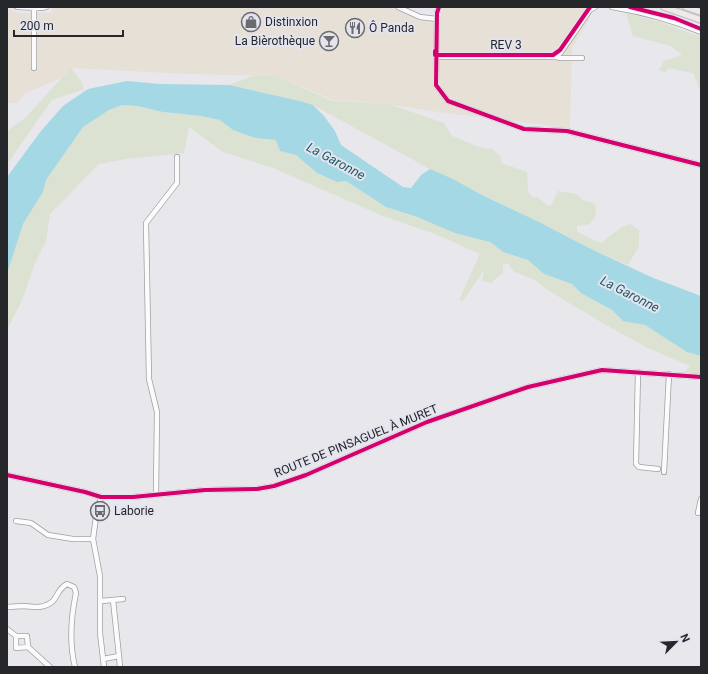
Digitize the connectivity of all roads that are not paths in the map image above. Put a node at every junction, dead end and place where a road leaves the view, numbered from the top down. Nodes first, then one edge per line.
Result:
1 (18, 7) edge
2 (34, 7) edge
3 (46, 7) edge
4 (398, 7) edge
5 (435, 7) edge
6 (439, 7) edge
7 (595, 7) edge
8 (612, 7) edge
9 (664, 7) edge
10 (686, 7) edge
11 (701, 12) edge
12 (437, 13) junction
13 (437, 18) junction
14 (701, 20) edge
15 (701, 32) edge
16 (556, 57) junction
17 (436, 58) junction
18 (582, 58) dead end
19 (34, 68) dead end
20 (177, 157) dead end
21 (701, 165) edge
22 (638, 372) junction
23 (669, 374) junction
24 (701, 377) edge
25 (658, 469) dead end
26 (664, 472) dead end
27 (7, 475) edge
28 (156, 494) junction
29 (101, 497) junction
30 (701, 499) edge
31 (698, 513) dead end
32 (16, 521) dead end
33 (93, 539) junction
34 (122, 599) dead end
35 (101, 600) junction
36 (113, 600) junction
37 (7, 607) edge
38 (7, 629) edge
39 (16, 636) junction
40 (28, 647) junction
41 (119, 656) junction
42 (103, 658) junction
43 (50, 667) edge
44 (74, 667) edge
45 (104, 667) edge
46 (120, 667) edge

1 - 2 street
2 - 3 street
2 - 19 street
4 - 13 street
5 - 12 street
6 - 12 street
7 - 16 street
8 - 15 street
9 - 14 main road
10 - 11 main road
12 - 13 street
13 - 17 street
16 - 17 street
16 - 18 street
17 - 21 street
20 - 28 street
22 - 23 street, ROUTE DE PINSAGUEL À MURET
22 - 25 street
22 - 28 street, ROUTE DE PINSAGUEL À MURET
23 - 24 street, ROUTE DE PINSAGUEL À MURET
23 - 26 street
27 - 29 street, ROUTE DE PINSAGUEL À MURET
28 - 29 street, ROUTE DE PINSAGUEL À MURET
29 - 33 street
30 - 31 street
32 - 33 street
33 - 35 street
34 - 36 street
35 - 36 street
35 - 42 street
36 - 41 street
37 - 44 street
38 - 39 street
39 - 40 street
39 - 40 street
40 - 43 street
41 - 42 street
41 - 46 street
42 - 45 street

